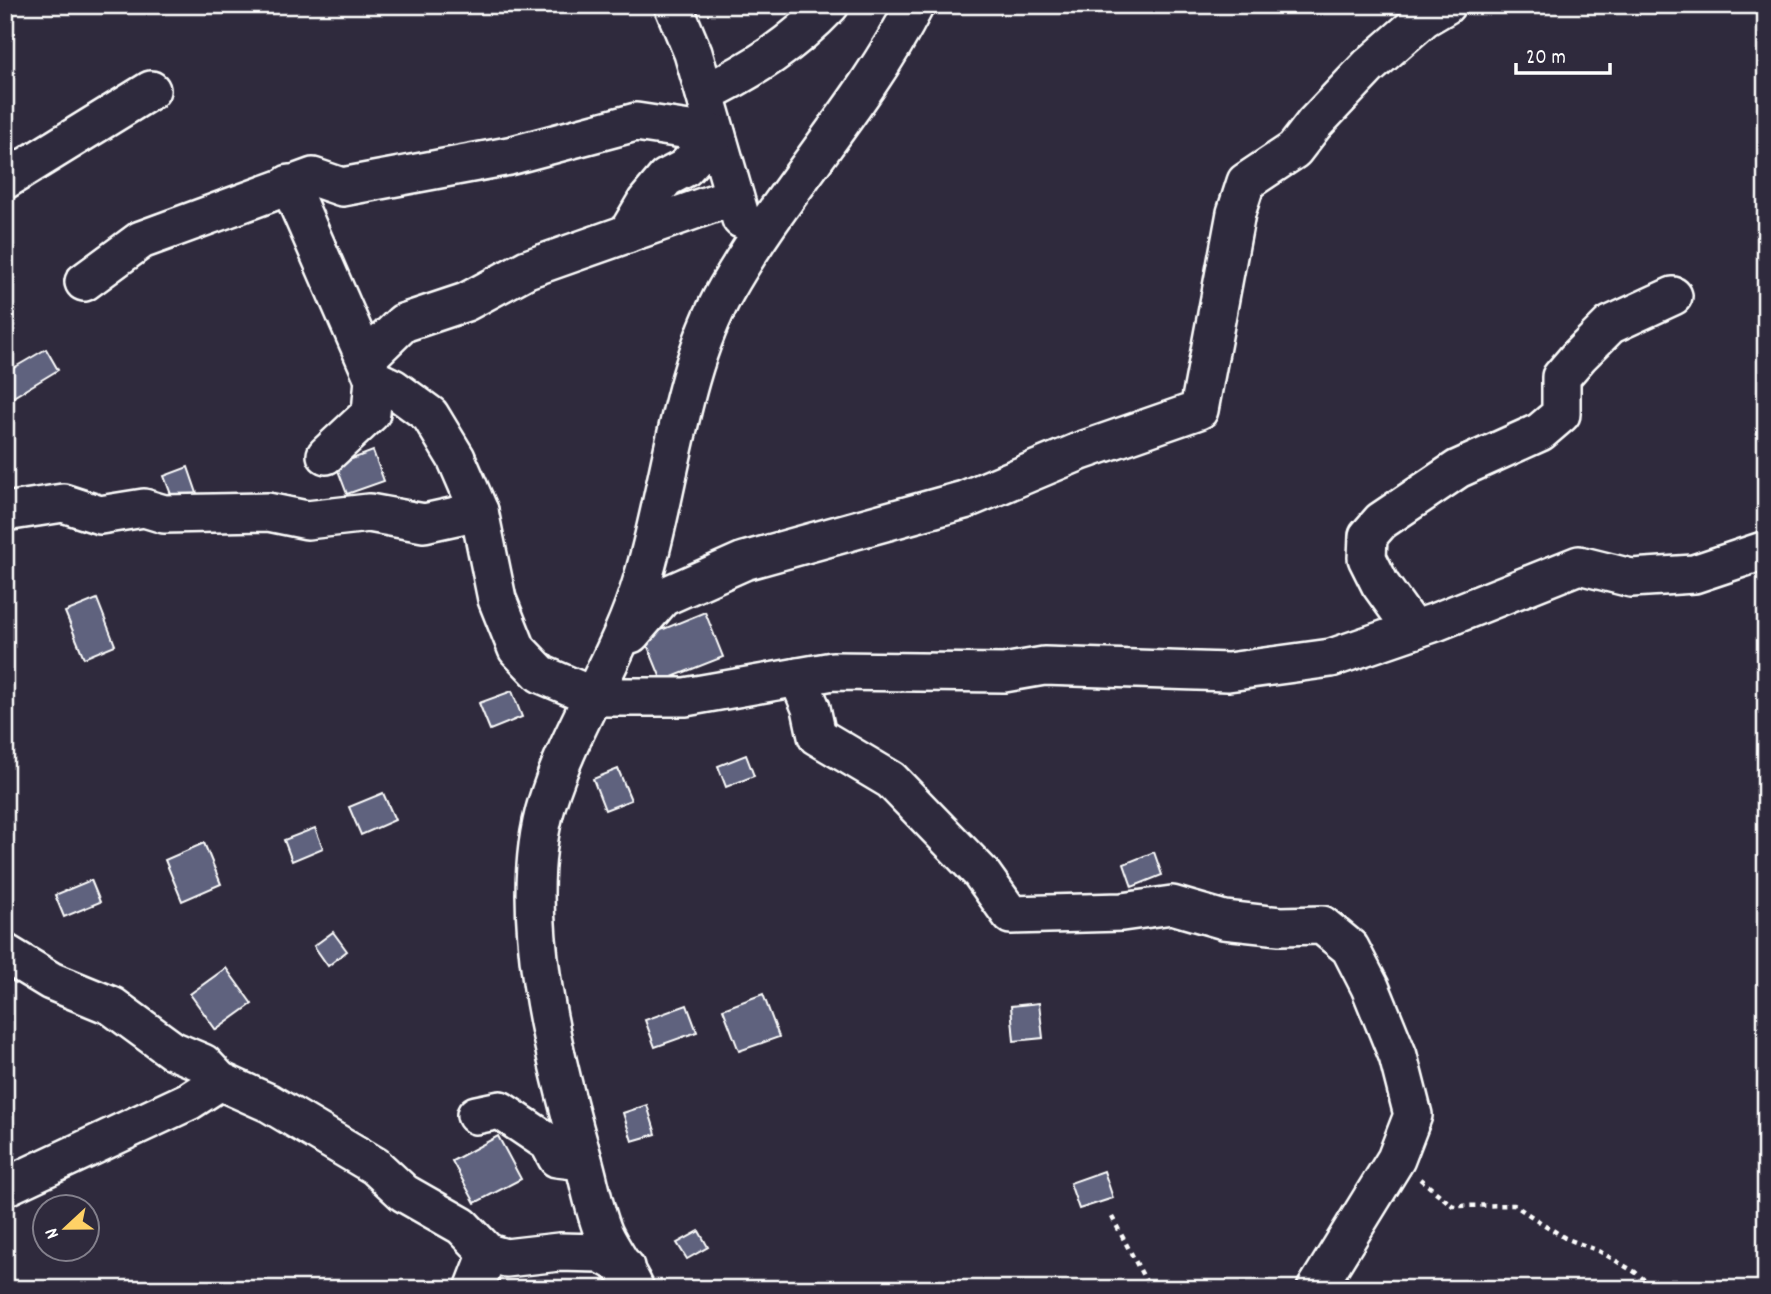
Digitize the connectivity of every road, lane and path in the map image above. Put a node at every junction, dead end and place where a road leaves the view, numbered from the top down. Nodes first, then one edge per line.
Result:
1 (673, 5) edge
2 (830, 5) edge
3 (915, 5) edge
4 (1446, 5) edge
5 (151, 90) dead end
6 (705, 93) junction
7 (716, 134) junction
8 (5, 180) edge
9 (289, 184) junction
10 (734, 196) junction
11 (627, 234) junction
12 (750, 251) junction
13 (85, 282) dead end
14 (1673, 296) dead end
15 (370, 369) junction
16 (326, 455) dead end
17 (479, 511) junction
18 (5, 512) edge
19 (1766, 550) edge
20 (1413, 630) junction
21 (619, 647) junction
22 (799, 677) junction
23 (595, 698) junction
24 (5, 953) edge
25 (220, 1082) junction
26 (476, 1115) dead end
27 (1396, 1159) junction
28 (583, 1161) junction
29 (8, 1186) dead end
30 (1112, 1217) dead end
31 (488, 1252) junction
32 (630, 1278) edge
33 (474, 1289) edge
34 (1150, 1289) edge
35 (1316, 1289) edge
36 (1655, 1289) edge

1 - 6 street
2 - 6 street
3 - 12 street
4 - 21 street
5 - 8 street
6 - 7 street
7 - 9 street
7 - 10 street
7 - 11 street
9 - 13 street
9 - 15 street
10 - 11 street
10 - 12 street
11 - 15 street
12 - 21 street
14 - 20 street
15 - 16 street
15 - 17 street
17 - 18 street
17 - 23 street
19 - 20 street
20 - 22 street
21 - 23 street
22 - 23 street
22 - 27 street
23 - 28 street
24 - 25 street
25 - 29 street
25 - 31 street
26 - 28 street
27 - 35 street
27 - 36 path
28 - 32 street
30 - 34 path
31 - 32 street
31 - 33 street

